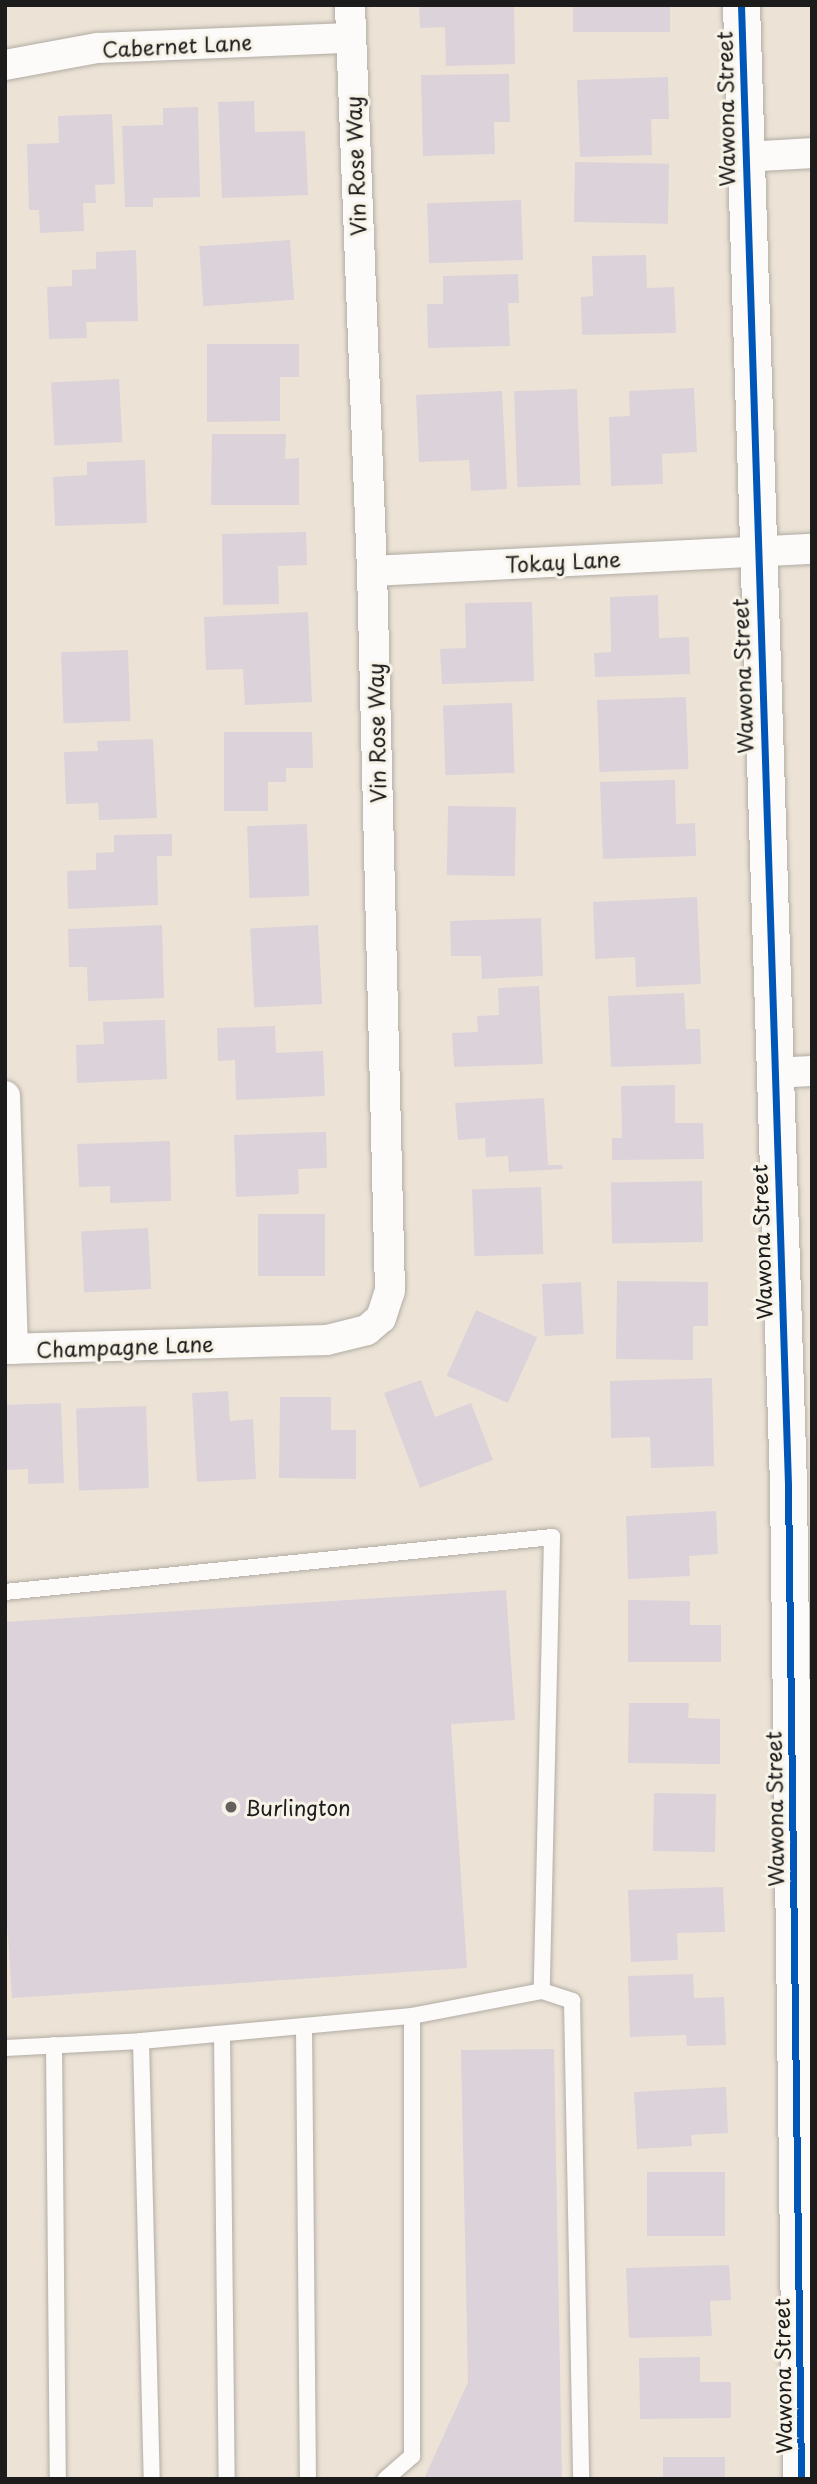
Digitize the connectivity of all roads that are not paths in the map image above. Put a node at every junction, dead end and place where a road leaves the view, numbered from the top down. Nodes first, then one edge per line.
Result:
1 (350, 5) edge
2 (741, 5) edge
3 (350, 38) junction
4 (5, 65) edge
5 (812, 153) edge
6 (743, 157) junction
7 (812, 549) edge
8 (755, 551) junction
9 (372, 570) junction
10 (812, 1071) edge
11 (772, 1073) junction
12 (5, 1096) edge
13 (245, 1342) joint
14 (9, 1349) edge
15 (800, 1485) edge
16 (5, 1592) edge
17 (541, 1991) junction
18 (411, 2016) junction
19 (304, 2027) junction
20 (222, 2034) junction
21 (141, 2041) junction
22 (54, 2045) junction
23 (5, 2048) edge
24 (804, 2477) edge
25 (58, 2479) edge
26 (152, 2479) edge
27 (227, 2479) edge
28 (308, 2479) edge
29 (386, 2479) edge
30 (581, 2479) edge

1 - 3 street, Vin Rose Way
2 - 6 street, Wawona Street
3 - 4 street, Cabernet Lane
3 - 9 street, Vin Rose Way
5 - 6 street
6 - 8 street, Wawona Street
7 - 8 street, Tokay Lane
8 - 9 street, Tokay Lane
8 - 11 street, Wawona Street
9 - 13 street, Vin Rose Way
10 - 11 street
11 - 15 street, Wawona Street
12 - 14 street
13 - 14 street, Champagne Lane
15 - 24 street, Wawona Street
16 - 17 lane
17 - 18 lane
17 - 30 lane
18 - 19 lane
18 - 29 lane
19 - 20 lane
19 - 28 lane
20 - 21 lane
20 - 27 lane
21 - 22 lane
21 - 26 lane
22 - 23 lane
22 - 25 lane

